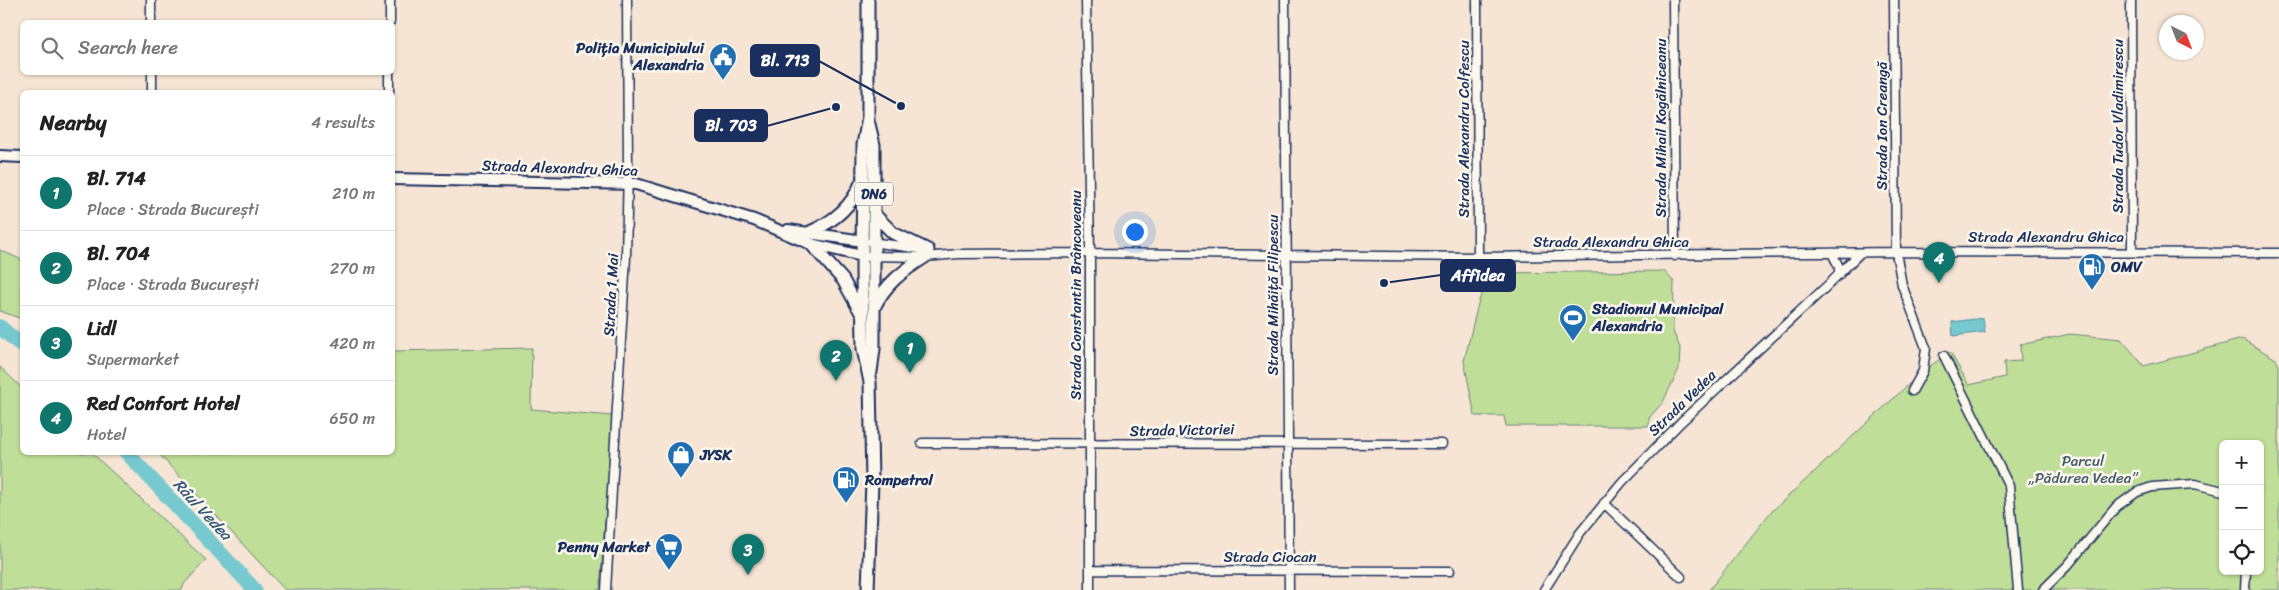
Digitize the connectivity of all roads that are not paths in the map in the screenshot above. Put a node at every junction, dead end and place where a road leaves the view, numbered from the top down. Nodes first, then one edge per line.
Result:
1 (151, 0) edge
2 (390, 0) edge
3 (627, 0) edge
4 (868, 0) edge
5 (1086, 0) edge
6 (1285, 0) edge
7 (1477, 0) edge
8 (1673, 0) edge
9 (1894, 0) edge
10 (2131, 0) edge
11 (151, 20) edge
12 (390, 20) edge
13 (152, 75) edge
14 (390, 75) edge
15 (152, 90) edge
16 (389, 90) edge
17 (868, 117) junction
18 (0, 156) edge
19 (20, 157) edge
20 (395, 178) edge
21 (863, 179) junction
22 (628, 183) junction
23 (874, 214) junction
24 (780, 229) junction
25 (810, 232) junction
26 (868, 242) junction
27 (811, 244) junction
28 (1896, 252) junction
29 (2132, 252) junction
30 (1090, 253) junction
31 (1860, 253) junction
32 (2279, 253) edge
33 (927, 254) junction
34 (1287, 254) junction
35 (1832, 254) junction
36 (868, 256) junction
37 (1675, 256) junction
38 (1478, 257) junction
39 (1839, 275) junction
40 (873, 309) junction
41 (862, 315) junction
42 (1944, 356) dead end
43 (870, 382) junction
44 (1912, 391) dead end
45 (922, 443) dead end
46 (1288, 443) junction
47 (1090, 444) junction
48 (1442, 444) dead end
49 (2219, 490) edge
50 (1604, 503) junction
51 (1090, 570) junction
52 (1289, 570) junction
53 (1450, 571) dead end
54 (2246, 575) edge
55 (1681, 577) dead end
56 (606, 590) edge
57 (868, 590) edge
58 (1090, 590) edge
59 (1290, 590) edge
60 (1544, 590) edge
61 (2018, 590) edge
62 (2042, 590) edge
63 (2245, 590) edge

1 - 11 street
2 - 12 street
3 - 22 street, Strada 1 Mai
4 - 17 main road, DN6
5 - 30 street, Strada Constantin Brâncoveanu
6 - 34 street, Strada Mihăiță Filipescu
7 - 38 street, Strada Alexandru Colfescu
8 - 37 street, Strada Mihail Kogălniceanu
9 - 28 street, Strada Ion Creangă
10 - 29 street, Strada Tudor Vladimirescu
13 - 15 street
14 - 16 street
17 - 21 main road, DN6
17 - 23 main road, DN6
18 - 19 street
20 - 22 street, Strada Alexandru Ghica
21 - 25 main road
21 - 26 main road, DN6
22 - 24 street, Strada Alexandru Ghica
22 - 56 street, Strada 1 Mai
23 - 26 main road, DN6
23 - 33 main road
24 - 25 street, Strada Alexandru Ghica
24 - 27 street, Strada Alexandru Ghica
25 - 26 street, Strada Alexandru Ghica
26 - 33 street, Strada Alexandru Ghica
26 - 36 main road, DN6
27 - 36 street, Strada Alexandru Ghica
27 - 41 main road
28 - 29 street, Strada Alexandru Ghica
28 - 31 street, Strada Alexandru Ghica
28 - 44 street, Strada Ion Creangă
29 - 32 street, Strada Alexandru Ghica
30 - 33 street, Strada Alexandru Ghica
30 - 34 street, Strada Alexandru Ghica
30 - 47 street, Strada Constantin Brâncoveanu
31 - 35 street, Strada Alexandru Ghica
31 - 39 street, Strada Vedea
33 - 36 street, Strada Alexandru Ghica
33 - 40 main road
34 - 38 street, Strada Alexandru Ghica
34 - 46 street, Strada Mihăiță Filipescu
35 - 37 street, Strada Alexandru Ghica
35 - 39 street
36 - 40 main road, DN6
36 - 41 main road, DN6
37 - 38 street, Strada Alexandru Ghica
39 - 50 street, Strada Vedea
40 - 43 main road, DN6
41 - 43 main road, DN6
42 - 61 street
43 - 57 main road, DN6
45 - 47 street, Strada Victoriei
46 - 47 street, Strada Victoriei
46 - 48 street, Strada Victoriei
46 - 52 street, Strada Mihăiță Filipescu
47 - 51 street, Strada Constantin Brâncoveanu
49 - 62 street
50 - 55 street
50 - 60 street, Strada Vedea
51 - 52 street, Strada Ciocan
51 - 58 street, Strada Constantin Brâncoveanu
52 - 53 street, Strada Ciocan
52 - 59 street, Strada Mihăiță Filipescu
54 - 63 street

